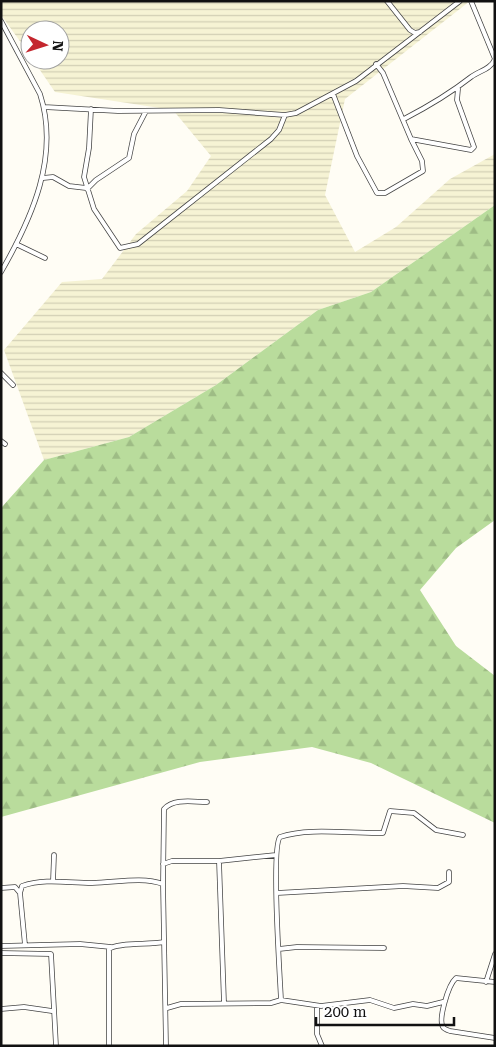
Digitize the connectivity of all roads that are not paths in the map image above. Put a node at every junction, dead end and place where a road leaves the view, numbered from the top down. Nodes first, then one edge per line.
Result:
1 (387, 1) edge
2 (460, 1) edge
3 (471, 1) edge
4 (1, 21) edge
5 (410, 30) junction
6 (421, 32) junction
7 (410, 40) junction
8 (495, 59) edge
9 (376, 64) junction
10 (458, 89) junction
11 (333, 94) junction
12 (44, 107) junction
13 (91, 109) junction
14 (146, 111) junction
15 (285, 115) junction
16 (404, 119) junction
17 (411, 139) junction
18 (43, 178) junction
19 (87, 189) junction
20 (16, 244) junction
21 (45, 258) dead end
22 (1, 272) edge
23 (1, 373) edge
24 (13, 385) dead end
25 (207, 802) dead end
26 (464, 835) dead end
27 (54, 855) dead end
28 (276, 855) junction
29 (219, 861) junction
30 (163, 864) junction
31 (449, 872) dead end
32 (53, 881) junction
33 (163, 884) junction
34 (22, 886) junction
35 (15, 887) junction
36 (1, 888) edge
37 (20, 893) junction
38 (277, 893) junction
39 (164, 942) junction
40 (25, 945) junction
41 (1, 946) edge
42 (111, 947) junction
43 (384, 948) dead end
44 (279, 949) junction
45 (1, 953) edge
46 (495, 954) edge
47 (486, 982) junction
48 (495, 982) edge
49 (281, 1000) junction
50 (443, 1002) junction
51 (224, 1003) junction
52 (317, 1006) junction
53 (167, 1008) junction
54 (1, 1009) edge
55 (52, 1011) junction
56 (495, 1038) edge
57 (56, 1046) edge
58 (109, 1046) edge
59 (166, 1046) edge
60 (322, 1046) edge

1 - 5 street
2 - 6 street
3 - 8 street
4 - 12 street
5 - 6 street
5 - 7 street
6 - 7 street
7 - 9 street
8 - 10 street
9 - 11 street
9 - 16 street
10 - 16 street
10 - 17 street
11 - 15 street
11 - 17 street
12 - 13 street
12 - 18 street
13 - 14 street
13 - 19 street
14 - 15 street
14 - 19 street
15 - 19 street
16 - 17 street
18 - 19 street
18 - 20 street
20 - 21 street
20 - 22 street
23 - 24 street
25 - 30 street
26 - 28 street
27 - 32 street
28 - 29 street
28 - 38 street
29 - 30 street
29 - 51 street
30 - 33 street
31 - 38 street
32 - 33 street
32 - 34 street
33 - 39 street
34 - 35 street
34 - 37 street
35 - 36 street
35 - 37 street
37 - 40 street
38 - 44 street
39 - 42 street
39 - 53 street
40 - 41 street
40 - 42 street
42 - 58 street
43 - 44 street
44 - 49 street
45 - 55 street
46 - 47 street
47 - 48 street
47 - 50 street
49 - 51 street
49 - 52 street
50 - 52 street
50 - 56 street
51 - 53 street
52 - 60 street
53 - 59 street
54 - 55 street
55 - 57 street

